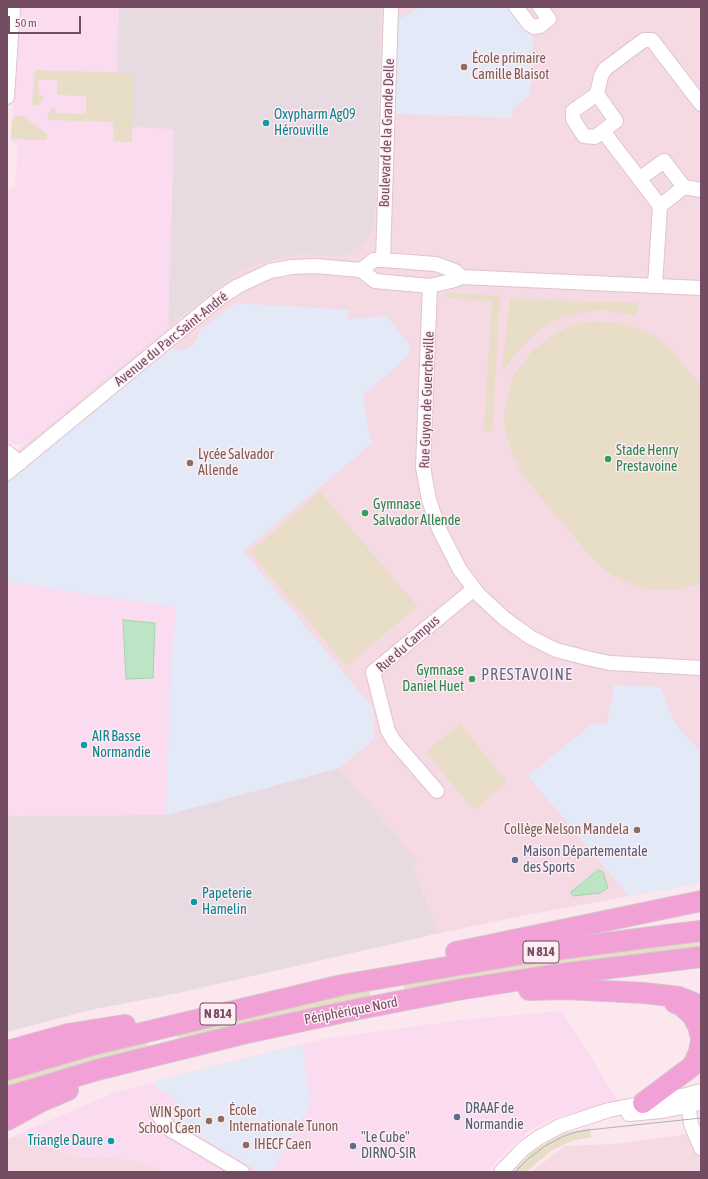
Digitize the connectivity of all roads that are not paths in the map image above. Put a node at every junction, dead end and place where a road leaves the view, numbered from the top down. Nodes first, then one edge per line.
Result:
1 (13, 7) edge
2 (391, 7) edge
3 (516, 7) edge
4 (540, 7) edge
5 (597, 94) junction
6 (7, 97) edge
7 (701, 104) edge
8 (603, 131) junction
9 (639, 179) junction
10 (684, 187) junction
11 (701, 190) edge
12 (660, 206) junction
13 (379, 260) junction
14 (436, 264) junction
15 (361, 270) junction
16 (461, 277) junction
17 (376, 281) junction
18 (435, 285) junction
19 (655, 286) junction
20 (701, 288) edge
21 (7, 452) edge
22 (20, 463) junction
23 (7, 473) edge
24 (474, 589) junction
25 (701, 668) edge
26 (437, 791) dead end
27 (701, 901) edge
28 (701, 931) edge
29 (675, 934) junction
30 (701, 957) edge
31 (401, 964) junction
32 (474, 988) junction
33 (672, 996) junction
34 (701, 1006) edge
35 (125, 1025) junction
36 (701, 1037) edge
37 (701, 1041) edge
38 (7, 1051) edge
39 (129, 1062) junction
40 (7, 1070) edge
41 (701, 1091) edge
42 (701, 1095) edge
43 (7, 1097) edge
44 (691, 1101) edge
45 (643, 1103) junction
46 (156, 1112) dead end
47 (584, 1118) junction
48 (7, 1120) edge
49 (701, 1148) edge
50 (242, 1172) edge
51 (500, 1172) edge

1 - 6 street
2 - 13 street, Boulevard de la Grande Delle
3 - 4 street
5 - 7 street
5 - 8 street
5 - 8 street
8 - 9 street
9 - 10 street
9 - 12 street
10 - 11 street
10 - 12 street
12 - 19 street
13 - 14 street
13 - 15 street
13 - 17 street, Boulevard de la Grande Delle
14 - 16 street
14 - 18 street
15 - 17 street
15 - 22 street, Avenue du Parc Saint-André
16 - 18 street
16 - 19 street
17 - 18 street
18 - 24 street, Rue Guyon de Guercheville
19 - 20 street
21 - 22 street
22 - 23 street, Avenue du Parc Saint-André
24 - 25 street, Rue Guyon de Guercheville
24 - 26 street, Rue du Campus
27 - 31 highway, N 814
28 - 29 highway, Périphérique Nord / N 814
29 - 31 highway, N 814
29 - 40 highway, Périphérique Nord / N 814
30 - 32 highway, Périphérique Nord / N 814
31 - 35 highway, N 814
32 - 33 highway, N 814
32 - 39 highway, Périphérique Nord / N 814
33 - 34 highway, N 814
33 - 36 highway
35 - 38 highway, N 814
35 - 40 highway, N 814
37 - 45 highway
39 - 43 highway, Périphérique Nord / N 814
39 - 48 highway, N 814
41 - 44 street
42 - 44 street
44 - 45 street
44 - 47 street
44 - 49 street
45 - 47 street
46 - 50 street
47 - 51 street

